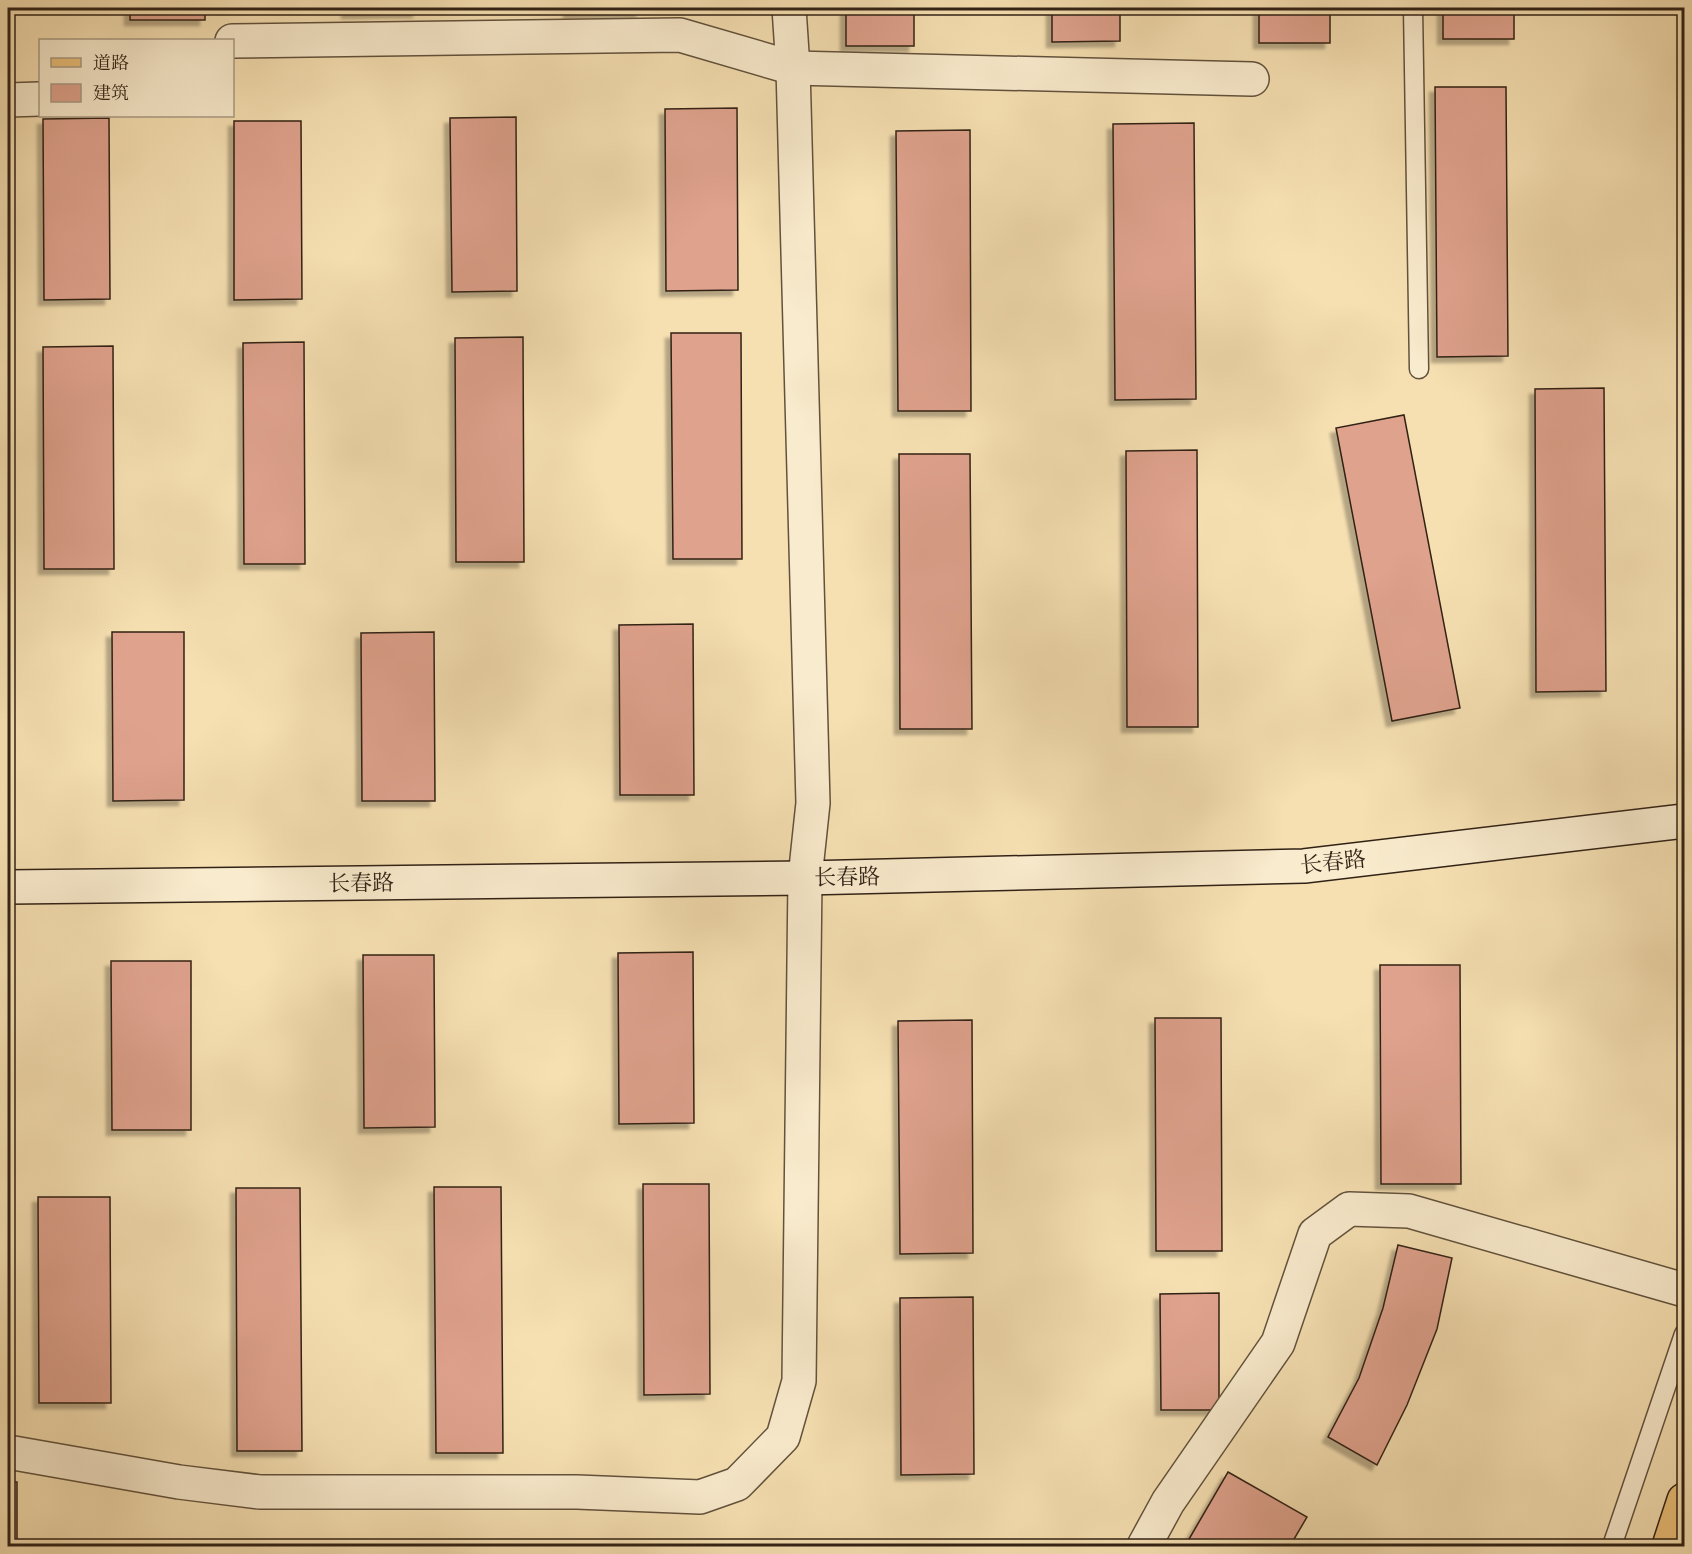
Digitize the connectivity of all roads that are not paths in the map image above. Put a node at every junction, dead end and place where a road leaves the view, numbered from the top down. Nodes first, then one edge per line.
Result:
1 (789, 8) edge
2 (1413, 8) edge
3 (234, 41) edge
4 (793, 68) junction
5 (1252, 79) dead end
6 (39, 99) edge
7 (8, 100) edge
8 (1419, 369) dead end
9 (1684, 821) edge
10 (805, 878) junction
11 (8, 887) edge
12 (1684, 1290) edge
13 (1684, 1334) edge
14 (8, 1452) edge
15 (1684, 1500) edge
16 (1144, 1546) edge
17 (1612, 1546) edge
18 (1669, 1546) edge

1 - 4 street
2 - 8 lane
3 - 4 street
4 - 5 street
4 - 10 street
6 - 7 street
9 - 10 street, 长春路
10 - 11 street, 长春路
10 - 14 street
12 - 16 street
13 - 17 lane
15 - 18 main road

